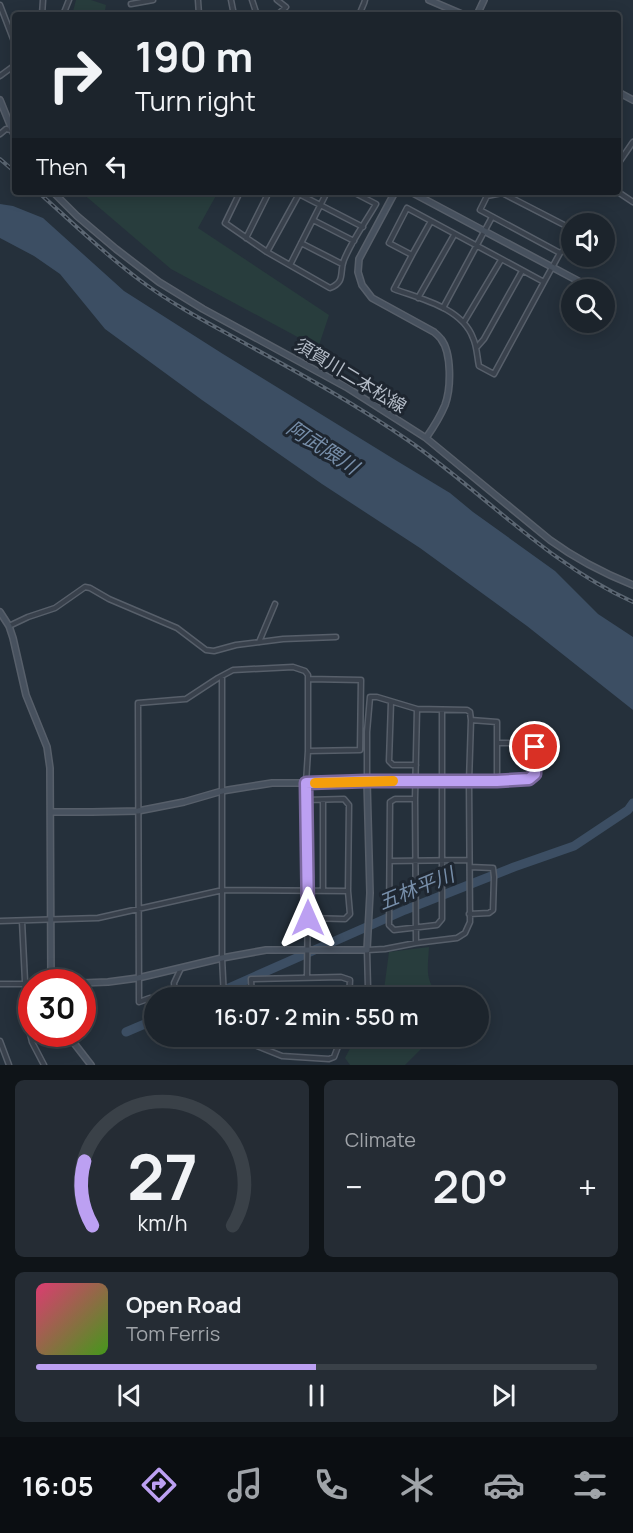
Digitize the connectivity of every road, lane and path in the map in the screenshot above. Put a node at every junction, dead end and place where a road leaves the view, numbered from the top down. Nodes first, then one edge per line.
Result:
1 (153, 0) edge
2 (277, 0) edge
3 (429, 0) edge
4 (131, 4) dead end
5 (0, 5) edge
6 (280, 12) edge
7 (457, 12) edge
8 (12, 25) edge
9 (8, 26) junction
10 (12, 36) edge
11 (0, 100) edge
12 (11, 130) joint
13 (0, 134) edge
14 (633, 142) edge
15 (621, 160) edge
16 (56, 195) edge
17 (239, 195) edge
18 (268, 195) edge
19 (296, 195) edge
20 (301, 195) edge
21 (326, 195) edge
22 (359, 195) edge
23 (393, 195) edge
24 (417, 195) edge
25 (492, 195) edge
26 (506, 195) edge
27 (321, 206) junction
28 (492, 217) junction
29 (313, 220) junction
30 (431, 221) junction
31 (561, 224) edge
32 (363, 227) junction
33 (485, 231) junction
34 (454, 235) junction
35 (246, 238) junction
36 (354, 241) junction
37 (301, 243) junction
38 (477, 247) junction
39 (267, 252) junction
40 (560, 253) joint
41 (412, 255) junction
42 (501, 260) junction
43 (342, 264) junction
44 (290, 265) junction
45 (552, 267) junction
46 (522, 271) junction
47 (574, 279) edge
48 (544, 282) junction
49 (418, 298) junction
50 (442, 308) junction
51 (464, 322) junction
52 (476, 348) junction
53 (426, 438) junction
54 (633, 585) edge
55 (275, 604) dead end
56 (0, 612) edge
57 (9, 626) junction
58 (336, 637) dead end
59 (259, 642) junction
60 (222, 676) junction
61 (309, 679) junction
62 (391, 702) junction
63 (417, 709) junction
64 (442, 710) junction
65 (471, 720) junction
66 (497, 743) junction
67 (308, 751) junction
68 (416, 765) junction
69 (367, 781) junction
70 (497, 781) junction
71 (415, 782) junction
72 (442, 782) junction
73 (469, 782) junction
74 (306, 783) junction
75 (222, 791) junction
76 (415, 799) junction
77 (306, 800) junction
78 (323, 800) junction
79 (138, 811) junction
80 (51, 812) junction
81 (415, 860) junction
82 (469, 860) junction
83 (390, 861) junction
84 (442, 861) junction
85 (470, 867) junction
86 (223, 890) junction
87 (308, 890) junction
88 (323, 891) junction
89 (348, 891) junction
90 (138, 910) junction
91 (469, 914) junction
92 (50, 918) junction
93 (308, 918) junction
94 (0, 921) edge
95 (22, 921) junction
96 (417, 928) junction
97 (416, 943) junction
98 (307, 950) junction
99 (368, 950) junction
100 (222, 958) junction
101 (181, 968) junction
102 (24, 969) edge
103 (51, 969) edge
104 (307, 977) junction
105 (138, 978) junction
106 (96, 982) edge
107 (0, 984) edge
108 (18, 984) edge
109 (174, 987) edge
110 (223, 987) edge
111 (251, 987) edge
112 (350, 987) edge
113 (368, 987) edge
114 (144, 1000) edge
115 (0, 1041) edge
116 (34, 1047) edge
117 (77, 1047) edge
118 (260, 1047) edge
119 (338, 1047) edge
120 (9, 1065) edge
121 (44, 1065) edge
122 (91, 1065) edge

1 - 4 street
2 - 6 street
3 - 7 street
5 - 9 street
8 - 9 street
9 - 10 street
11 - 12 street
12 - 13 street
14 - 15 street
16 - 53 street, 須賀川二本松線
17 - 35 street
18 - 35 street
19 - 39 street
20 - 27 street
21 - 27 street
22 - 32 street
23 - 53 street
24 - 33 street
25 - 28 street
26 - 31 street
27 - 29 street
27 - 32 street
28 - 33 street
28 - 40 street
29 - 36 street
29 - 37 street
30 - 34 street
30 - 41 street
30 - 41 street
32 - 36 street
33 - 38 street
33 - 45 street
34 - 38 street
34 - 49 street
35 - 39 street
36 - 43 street
37 - 43 street
37 - 44 street
38 - 42 street
38 - 50 street
39 - 44 street
40 - 45 street
41 - 49 street
42 - 46 street
42 - 51 street
43 - 44 street
45 - 47 street
45 - 48 street
46 - 48 street
46 - 52 street
48 - 52 street
49 - 50 street
50 - 51 street
51 - 52 street
53 - 54 street, 須賀川二本松線
55 - 59 street
56 - 57 street
57 - 59 street
57 - 80 street
58 - 59 street
60 - 61 street
60 - 75 street
60 - 79 street
61 - 67 street
61 - 67 street
62 - 63 street
62 - 68 street
62 - 69 street
63 - 64 street
63 - 68 street
64 - 65 street
64 - 72 street
65 - 66 street
65 - 73 street
66 - 70 street
66 - 70 street
67 - 74 street
68 - 71 street
69 - 71 street
69 - 74 street
69 - 99 street
70 - 73 street
71 - 72 street
71 - 76 street
72 - 73 street
72 - 84 street
73 - 82 street
74 - 75 street
74 - 77 street
75 - 79 street
75 - 86 street
76 - 81 street
76 - 83 street
77 - 78 street
77 - 87 street
78 - 88 street
78 - 89 street
79 - 80 street
79 - 90 street
80 - 92 street
81 - 83 street
81 - 84 street
81 - 96 street
82 - 84 street
82 - 85 street
83 - 96 street
84 - 96 street
85 - 91 street
85 - 91 street
86 - 87 street
86 - 90 street
86 - 100 street
87 - 88 street
87 - 93 street
88 - 89 street
89 - 93 street
90 - 92 street
90 - 105 street
91 - 97 street
92 - 95 street
92 - 103 street
93 - 98 street
94 - 95 street
95 - 102 street
96 - 97 street
97 - 99 street
98 - 99 street
98 - 100 street
98 - 104 street
99 - 113 street
100 - 101 street
100 - 110 street
101 - 105 street
101 - 109 street
104 - 111 street
104 - 112 street
105 - 106 street
105 - 114 street
107 - 108 street
115 - 120 street
116 - 121 street
117 - 122 street
118 - 119 street

